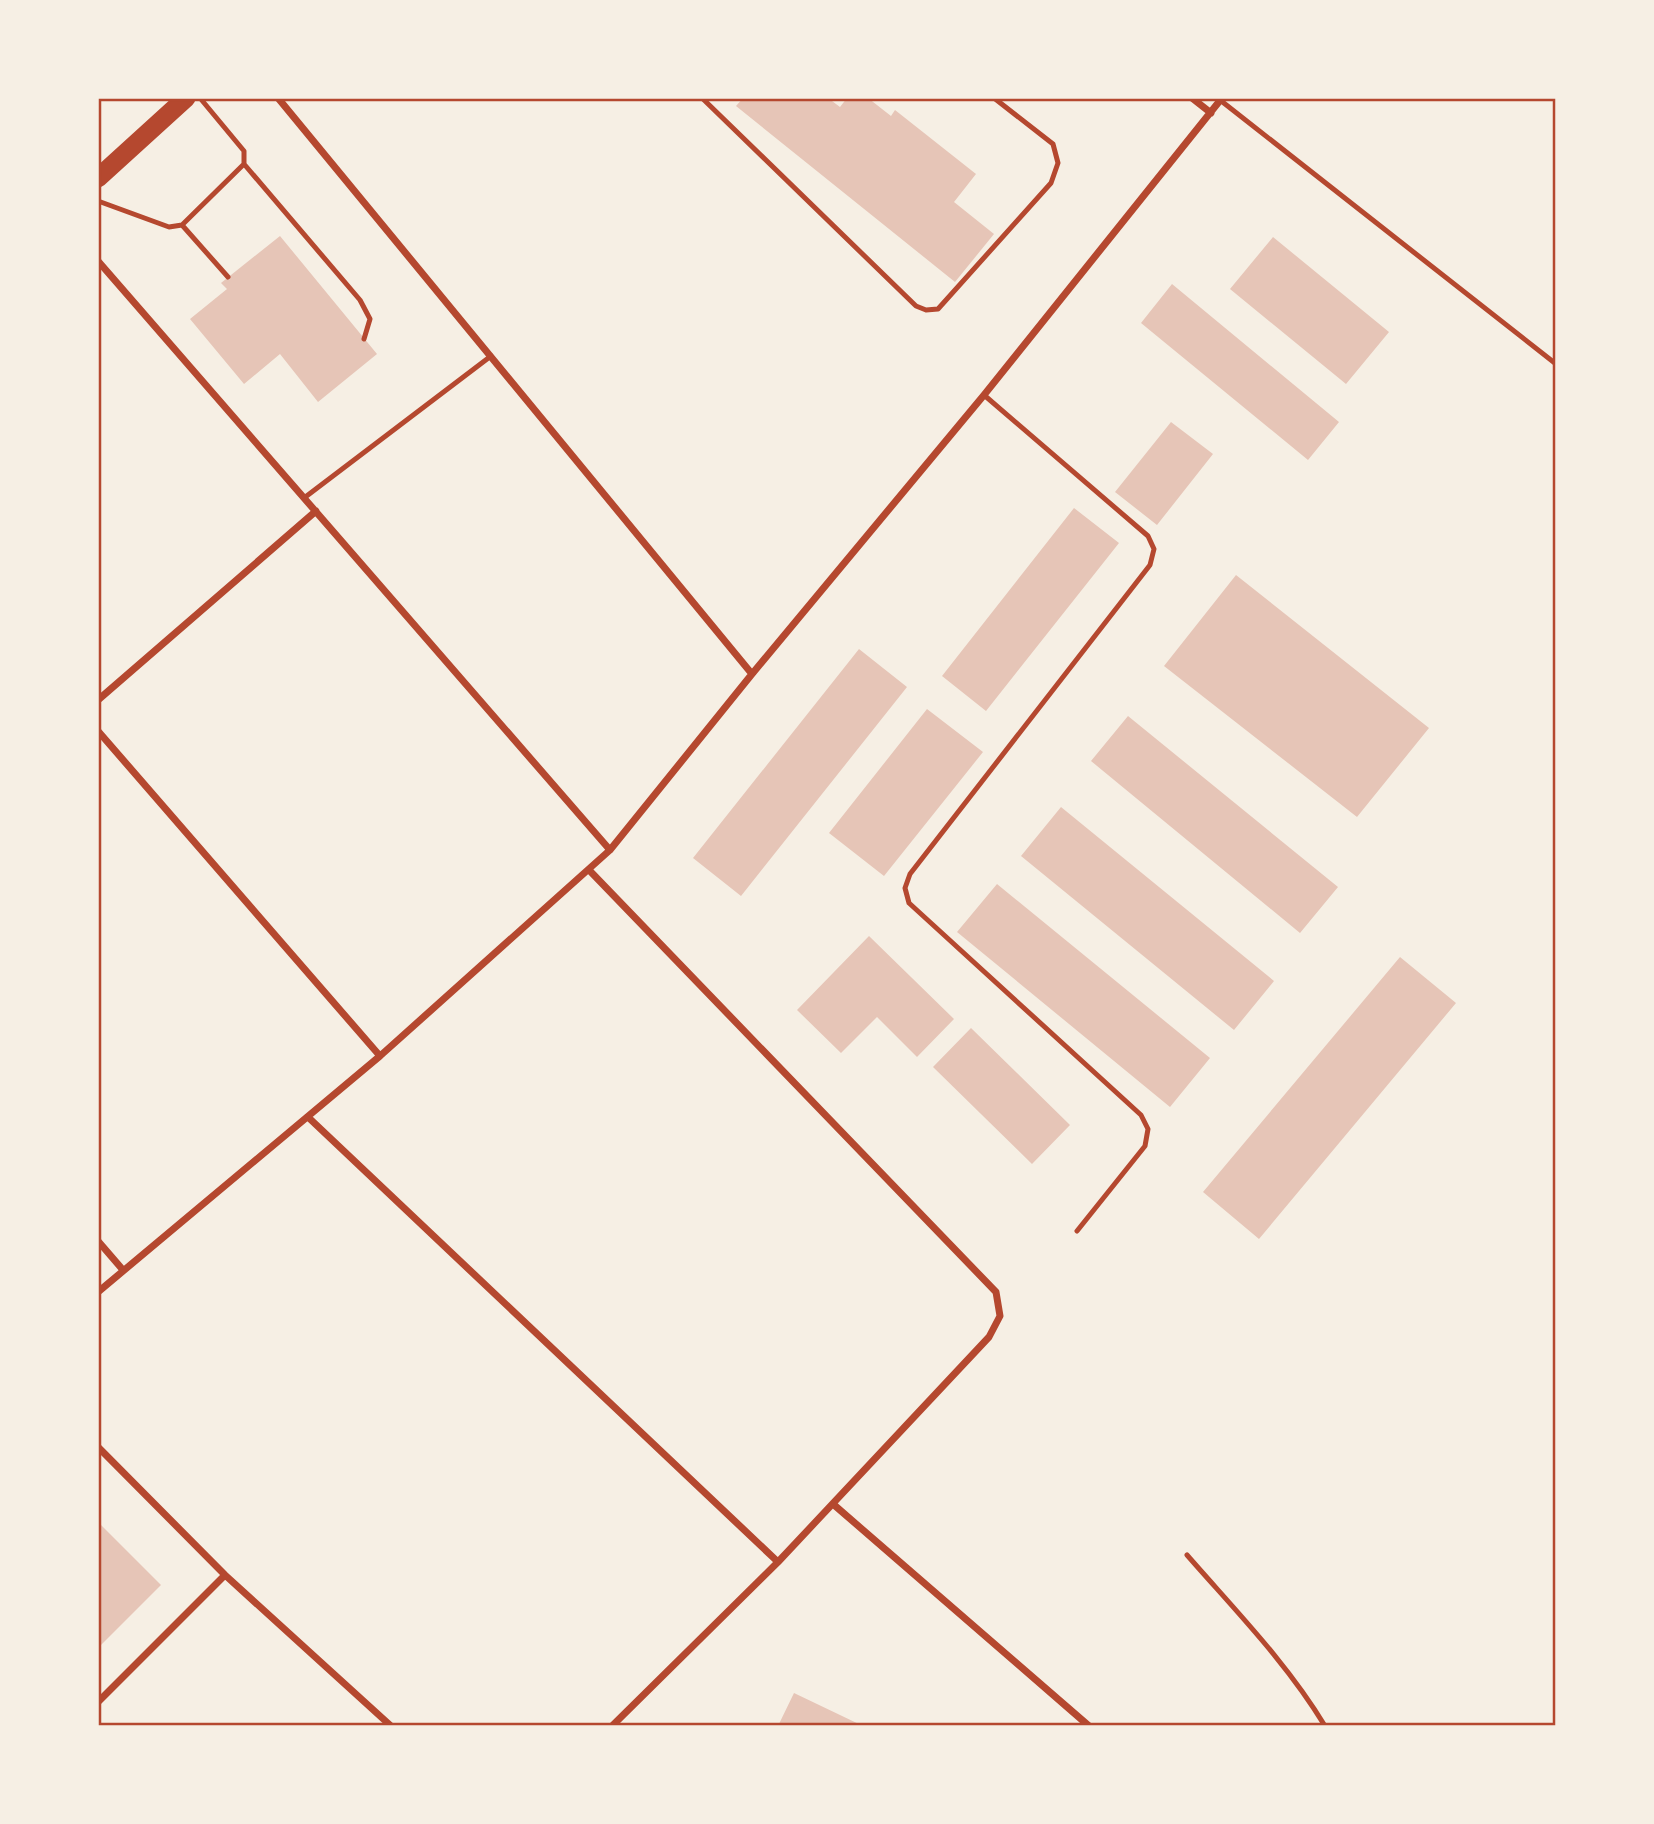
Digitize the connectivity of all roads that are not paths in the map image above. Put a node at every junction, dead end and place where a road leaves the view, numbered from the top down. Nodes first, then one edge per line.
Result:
1 (186, 98) edge
2 (200, 98) edge
3 (278, 98) edge
4 (702, 98) edge
5 (994, 98) edge
6 (1192, 98) edge
7 (1221, 99) edge
8 (1211, 113) junction
9 (244, 164) junction
10 (98, 178) edge
11 (98, 201) edge
12 (182, 225) junction
13 (98, 261) edge
14 (228, 277) dead end
15 (364, 339) dead end
16 (491, 356) junction
17 (1556, 364) edge
18 (984, 396) junction
19 (304, 498) junction
20 (316, 511) junction
21 (752, 674) junction
22 (98, 700) edge
23 (98, 731) edge
24 (610, 850) junction
25 (590, 871) junction
26 (380, 1056) junction
27 (309, 1118) junction
28 (1077, 1231) dead end
29 (98, 1241) edge
30 (123, 1270) junction
31 (98, 1293) edge
32 (98, 1447) edge
33 (833, 1504) junction
34 (1186, 1555) dead end
35 (778, 1562) junction
36 (225, 1575) junction
37 (98, 1702) edge
38 (391, 1726) edge
39 (612, 1726) edge
40 (1088, 1726) edge
41 (1325, 1726) edge

1 - 10 highway
2 - 9 lane
3 - 16 street
4 - 5 lane
6 - 8 street
7 - 8 street
7 - 17 lane
8 - 18 street
9 - 12 lane
9 - 15 lane
11 - 12 lane
12 - 14 lane
13 - 19 street
16 - 19 lane
16 - 21 street
18 - 21 street
18 - 28 lane
19 - 20 street
20 - 22 street
20 - 24 street
21 - 24 street
23 - 26 street
24 - 25 street
25 - 26 street
25 - 33 street
26 - 27 street
27 - 30 street
27 - 35 street
29 - 30 street
30 - 31 street
32 - 36 street
33 - 35 street
33 - 40 street
34 - 41 lane
35 - 39 street
36 - 37 street
36 - 38 street

